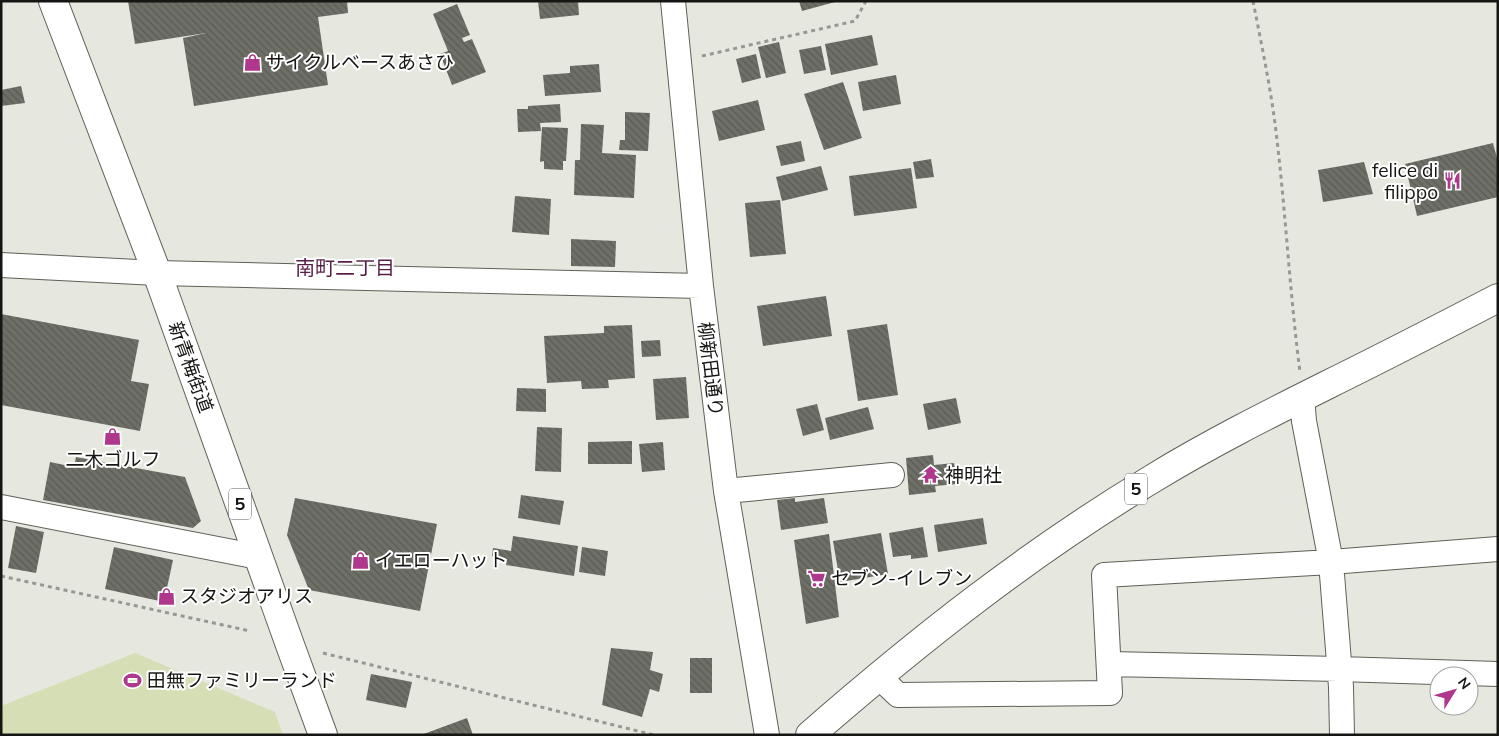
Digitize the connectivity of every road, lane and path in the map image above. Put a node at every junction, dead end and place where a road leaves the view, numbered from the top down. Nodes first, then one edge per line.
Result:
1 (53, 1) edge
2 (673, 1) edge
3 (866, 1) edge
4 (1253, 1) edge
5 (680, 61) junction
6 (1, 265) edge
7 (157, 273) junction
8 (701, 286) junction
9 (1498, 298) edge
10 (1302, 397) junction
11 (892, 475) dead end
12 (726, 491) junction
13 (1, 507) edge
14 (1498, 549) edge
15 (258, 557) junction
16 (1331, 562) junction
17 (1, 576) edge
18 (250, 631) dead end
19 (323, 653) dead end
20 (1109, 664) junction
21 (1339, 669) junction
22 (1498, 674) edge
23 (878, 676) junction
24 (323, 735) edge
25 (654, 735) edge
26 (767, 735) edge
27 (810, 735) edge
28 (1342, 735) edge

1 - 7 main road, 新青梅街道 / 5
2 - 5 street, 柳新田通り
3 - 5 path
4 - 10 path
5 - 8 street, 柳新田通り
6 - 7 street
7 - 8 street
7 - 15 main road, 新青梅街道 / 5
8 - 12 street, 柳新田通り
9 - 10 main road, 5
10 - 16 street
10 - 23 main road, 5
11 - 12 street
12 - 26 street, 柳新田通り
13 - 15 street
14 - 16 street
15 - 24 main road, 新青梅街道 / 5
16 - 20 street
16 - 21 street
17 - 18 path
19 - 25 path
20 - 21 street
20 - 23 street
21 - 22 street
21 - 28 street
23 - 27 main road, 5

